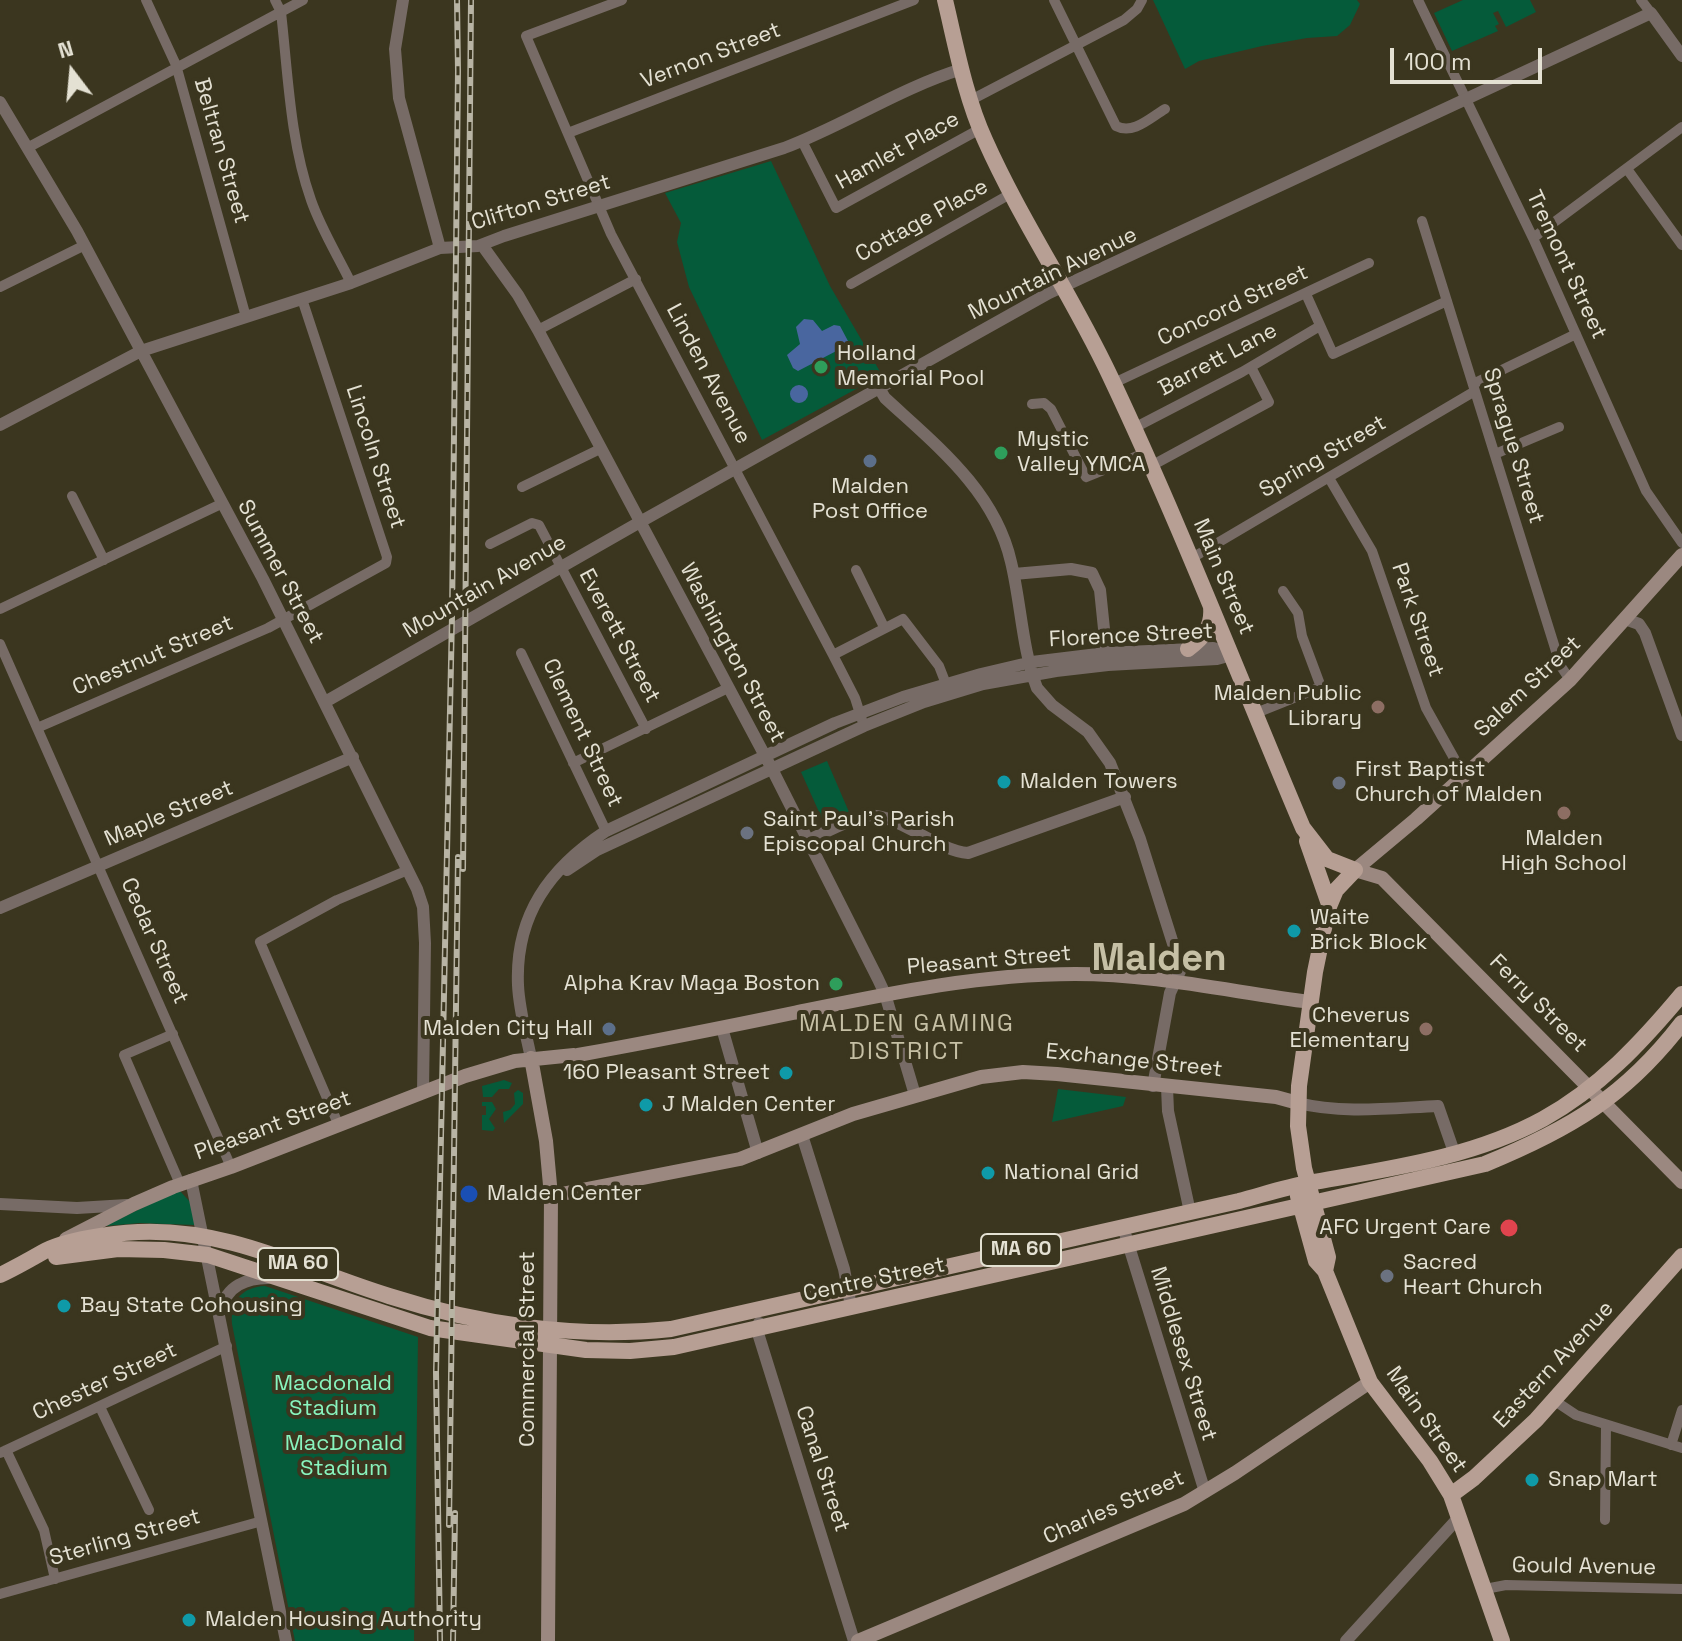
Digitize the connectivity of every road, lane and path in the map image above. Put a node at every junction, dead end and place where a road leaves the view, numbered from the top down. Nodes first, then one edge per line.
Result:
1 (146, 0) edge
2 (275, 0) edge
3 (303, 0) edge
4 (403, 0) edge
5 (622, 0) edge
6 (914, 0) edge
7 (945, 0) edge
8 (1054, 0) edge
9 (1142, 0) edge
10 (1418, 0) edge
11 (1641, 0) edge
12 (281, 12) junction
13 (1651, 13) junction
14 (1076, 46) junction
15 (1682, 56) edge
16 (177, 69) junction
17 (962, 69) junction
18 (971, 100) junction
19 (1465, 101) junction
20 (0, 102) edge
21 (1165, 109) dead end
22 (1682, 127) edge
23 (980, 129) junction
24 (568, 133) junction
25 (802, 141) junction
26 (29, 147) junction
27 (1627, 169) junction
28 (1012, 193) junction
29 (597, 206) junction
30 (1422, 221) dead end
31 (1533, 238) junction
32 (85, 245) junction
33 (1682, 245) edge
34 (480, 246) junction
35 (445, 247) junction
36 (1369, 263) dead end
37 (636, 279) junction
38 (351, 283) junction
39 (851, 284) dead end
40 (0, 287) edge
41 (1064, 287) junction
42 (1306, 294) junction
43 (302, 299) junction
44 (1447, 301) junction
45 (246, 317) junction
46 (1320, 326) junction
47 (538, 330) junction
48 (1576, 334) junction
49 (141, 351) junction
50 (1251, 367) junction
51 (1114, 383) junction
52 (879, 388) junction
53 (1474, 388) junction
54 (1032, 404) dead end
55 (0, 425) edge
56 (1559, 427) dead end
57 (1134, 428) junction
58 (600, 449) junction
59 (1495, 454) junction
60 (1148, 460) junction
61 (735, 469) junction
62 (1329, 478) junction
63 (522, 487) dead end
64 (72, 496) dead end
65 (221, 504) junction
66 (640, 522) junction
67 (1682, 543) edge
68 (490, 544) dead end
69 (1682, 555) edge
70 (1192, 558) junction
71 (104, 560) junction
72 (560, 567) junction
73 (856, 570) dead end
74 (1014, 574) junction
75 (1283, 591) dead end
76 (1209, 597) junction
77 (0, 609) edge
78 (1625, 619) junction
79 (284, 620) junction
80 (884, 627) junction
81 (0, 644) edge
82 (1188, 649) junction
83 (521, 653) dead end
84 (833, 655) junction
85 (1232, 655) junction
86 (1107, 659) junction
87 (1011, 672) junction
88 (1570, 680) junction
89 (946, 684) junction
90 (728, 688) junction
91 (325, 702) junction
92 (1256, 713) junction
93 (862, 719) junction
94 (37, 728) junction
95 (646, 729) junction
96 (1682, 735) edge
97 (353, 757) junction
98 (764, 757) junction
99 (573, 763) junction
100 (772, 769) junction
101 (1464, 776) junction
102 (1125, 797) junction
103 (639, 815) junction
104 (1303, 828) junction
105 (646, 829) junction
106 (606, 831) junction
107 (809, 840) junction
108 (99, 865) junction
109 (408, 870) junction
110 (1355, 870) junction
111 (1329, 904) junction
112 (0, 908) edge
113 (533, 912) junction
114 (1174, 983) junction
115 (885, 994) junction
116 (1682, 994) edge
117 (1310, 1002) junction
118 (1682, 1023) edge
119 (722, 1028) junction
120 (173, 1034) junction
121 (531, 1058) junction
122 (1160, 1086) junction
123 (1589, 1088) junction
124 (419, 1094) junction
125 (915, 1095) junction
126 (1604, 1102) junction
127 (1298, 1103) junction
128 (339, 1126) junction
129 (802, 1135) junction
130 (1454, 1152) junction
131 (758, 1153) junction
132 (231, 1167) junction
133 (1303, 1179) junction
134 (186, 1182) junction
135 (1682, 1182) edge
136 (551, 1196) junction
137 (0, 1204) edge
138 (134, 1204) junction
139 (1307, 1205) junction
140 (1190, 1212) junction
141 (1123, 1227) junction
142 (204, 1236) junction
143 (1127, 1245) junction
144 (208, 1255) junction
145 (38, 1256) junction
146 (1682, 1256) edge
147 (0, 1275) edge
148 (278, 1279) junction
149 (850, 1298) junction
150 (762, 1310) junction
151 (222, 1320) junction
152 (551, 1329) junction
153 (757, 1330) junction
154 (227, 1346) junction
155 (550, 1346) junction
156 (1370, 1382) junction
157 (1555, 1401) junction
158 (100, 1407) junction
159 (1682, 1410) edge
160 (1606, 1425) junction
161 (1677, 1447) edge
162 (3, 1452) edge
163 (1205, 1492) junction
164 (1451, 1495) junction
165 (149, 1510) dead end
166 (1460, 1516) junction
167 (1605, 1520) dead end
168 (262, 1521) junction
169 (55, 1579) junction
170 (1485, 1589) junction
171 (1682, 1589) edge
172 (0, 1594) edge
173 (286, 1641) edge
174 (548, 1641) edge
175 (856, 1641) edge
176 (1346, 1641) edge
177 (1502, 1641) edge

1 - 16 street, Beltran Street
2 - 12 street
3 - 12 street
4 - 35 street
5 - 24 street, Linden Avenue
6 - 24 street, Vernon Street
7 - 17 main road, Main Street
8 - 14 street
9 - 14 street
10 - 19 street, Tremont Street
11 - 13 street
12 - 16 street
12 - 38 street
13 - 15 street
13 - 19 street, Mountain Avenue
14 - 18 street
14 - 21 street
16 - 26 street
16 - 45 street, Beltran Street
17 - 18 main road, Main Street
17 - 25 street, Clifton Street
18 - 23 main road, Main Street
19 - 31 street, Tremont Street
19 - 41 street, Mountain Avenue
20 - 26 street, Summer Street
22 - 27 street
23 - 25 street, Hamlet Place
23 - 28 main road, Main Street
24 - 29 street, Linden Avenue
25 - 29 street, Clifton Street
26 - 32 street, Summer Street
27 - 31 street
27 - 33 street
28 - 39 street, Cottage Place
28 - 41 main road, Main Street
29 - 34 street, Clifton Street
29 - 37 street, Linden Avenue
30 - 44 street, Sprague Street
31 - 48 street, Tremont Street
32 - 40 street
32 - 49 street, Summer Street
34 - 35 street, Clifton Street
34 - 47 street, Washington Street
35 - 38 street, Clifton Street
36 - 42 street, Concord Street
37 - 47 street
37 - 61 street, Linden Avenue
38 - 43 street, Clifton Street
41 - 51 main road, Main Street
41 - 52 street, Mountain Avenue
42 - 46 street
42 - 51 street, Concord Street
43 - 45 street, Clifton Street
43 - 79 street, Lincoln Street
44 - 46 street
44 - 53 street, Sprague Street
45 - 49 street, Clifton Street
46 - 50 street, Barrett Lane
47 - 58 street, Washington Street
48 - 53 street, Spring Street
48 - 67 street, Tremont Street
49 - 55 street, Clifton Street
49 - 65 street, Summer Street
50 - 57 street, Barrett Lane
50 - 60 street
51 - 57 main road, Main Street
52 - 61 street, Mountain Avenue
52 - 74 street
53 - 59 street, Sprague Street
53 - 62 street, Spring Street
54 - 60 street
56 - 59 street
57 - 60 main road, Main Street
58 - 63 street
58 - 66 street, Washington Street
59 - 88 street, Sprague Street
60 - 70 main road, Main Street
61 - 66 street, Mountain Avenue
61 - 84 street, Linden Avenue
62 - 70 street, Spring Street
62 - 101 street, Park Street
64 - 71 street
65 - 71 street
65 - 79 street, Summer Street
66 - 72 street, Mountain Avenue
66 - 90 street, Washington Street
68 - 72 street, Everett Street
69 - 78 main road, Salem Street
70 - 76 main road, Main Street
71 - 77 street
72 - 91 street, Mountain Avenue
72 - 95 street, Everett Street
73 - 80 street
74 - 86 street
74 - 102 street
75 - 92 street
76 - 82 main road
76 - 85 main road, Main Street
78 - 88 main road, Salem Street
78 - 96 street
79 - 91 street, Summer Street
79 - 94 street, Chestnut Street
80 - 84 street
80 - 89 street
81 - 94 street, Cedar Street
82 - 85 street, Florence Street
82 - 86 street, Florence Street
83 - 99 street, Clement Street
84 - 93 street, Linden Avenue
85 - 86 street, Florence Street
85 - 92 main road, Main Street
86 - 87 street, Florence Street
87 - 89 street, Florence Street
87 - 93 street, Florence Street
88 - 101 main road, Salem Street
89 - 93 street, Florence Street
90 - 95 street
90 - 98 street, Washington Street
91 - 97 street, Summer Street
92 - 104 main road, Main Street
93 - 98 street, Florence Street
93 - 100 street, Florence Street
94 - 108 street, Cedar Street
95 - 99 street
97 - 108 street, Maple Street
97 - 109 street, Summer Street
98 - 100 street, Washington Street
98 - 103 street, Florence Street
99 - 106 street, Clement Street
100 - 105 street, Florence Street
100 - 107 street, Washington Street
101 - 110 main road, Salem Street
102 - 107 street
102 - 114 street
103 - 105 street
103 - 106 street, Florence Street
104 - 110 main road, Main Street
104 - 111 main road
105 - 113 street, Florence Street
106 - 113 street, Florence Street
107 - 115 street, Washington Street
108 - 112 street, Maple Street
108 - 120 street, Cedar Street
109 - 124 street, Summer Street
109 - 128 street
110 - 111 main road, Main Street
110 - 123 main road, Ferry Street
111 - 117 main road, Main Street
113 - 121 street, Florence Street
114 - 115 main road, Pleasant Street
114 - 117 main road, Pleasant Street
114 - 122 street
115 - 119 main road, Pleasant Street
115 - 125 street, Washington Street
116 - 123 main road, Centre Street / MA 60
117 - 127 main road, Main Street
118 - 126 main road, Centre Street / MA 60
119 - 121 main road, Pleasant Street
119 - 131 street
120 - 132 street, Cedar Street
120 - 134 street
121 - 124 main road, Pleasant Street
121 - 136 main road, Commercial Street
122 - 125 main road, Exchange Street
122 - 127 main road, Exchange Street
122 - 140 street
123 - 126 main road, Ferry Street
123 - 130 main road, Centre Street / MA 60
124 - 128 main road, Pleasant Street
125 - 129 main road, Exchange Street
126 - 135 main road, Ferry Street
126 - 139 main road, Centre Street / MA 60
127 - 130 street
127 - 133 main road, Main Street
128 - 132 main road, Pleasant Street
129 - 131 main road, Exchange Street
129 - 149 street
130 - 133 main road, Centre Street / MA 60
131 - 136 main road, Exchange Street
132 - 134 main road, Pleasant Street
133 - 139 main road, Main Street
133 - 140 main road, Centre Street / MA 60
134 - 138 main road, Pleasant Street
134 - 142 street
136 - 152 main road, Commercial Street
137 - 138 street
138 - 145 main road, Pleasant Street
139 - 143 main road, Centre Street / MA 60
139 - 156 main road, Main Street
140 - 141 main road, Centre Street / MA 60
141 - 143 street, Middlesex Street
141 - 149 main road, Centre Street / MA 60
142 - 144 street
142 - 145 main road, Centre Street / MA 60
142 - 152 main road, Centre Street / MA 60
143 - 149 main road, Centre Street / MA 60
143 - 163 street, Middlesex Street
144 - 145 main road, Centre Street / MA 60
144 - 148 main road, Centre Street / MA 60
144 - 151 street
145 - 147 main road, Pleasant Street / MA 60
146 - 157 main road, Eastern Avenue
148 - 151 street
148 - 155 main road, Centre Street / MA 60
149 - 150 main road, Centre Street / MA 60
149 - 153 main road, Centre Street / MA 60
150 - 152 main road, Centre Street / MA 60
150 - 153 street
151 - 154 street
152 - 155 main road, Commercial Street
153 - 155 main road, Centre Street / MA 60
153 - 175 street, Canal Street
154 - 158 street, Chester Street
154 - 168 street
155 - 174 main road, Commercial Street
156 - 163 main road, Charles Street
156 - 164 main road, Main Street
157 - 160 street
157 - 164 main road, Eastern Avenue
158 - 162 street, Chester Street
158 - 165 street
159 - 161 street
160 - 161 street
160 - 167 street
162 - 169 street
163 - 175 main road, Charles Street
164 - 166 main road, Main Street
166 - 170 main road, Main Street
166 - 176 street
168 - 169 street, Sterling Street
168 - 173 street
169 - 172 street, Sterling Street
170 - 171 street, Gould Avenue
170 - 177 main road, Main Street

